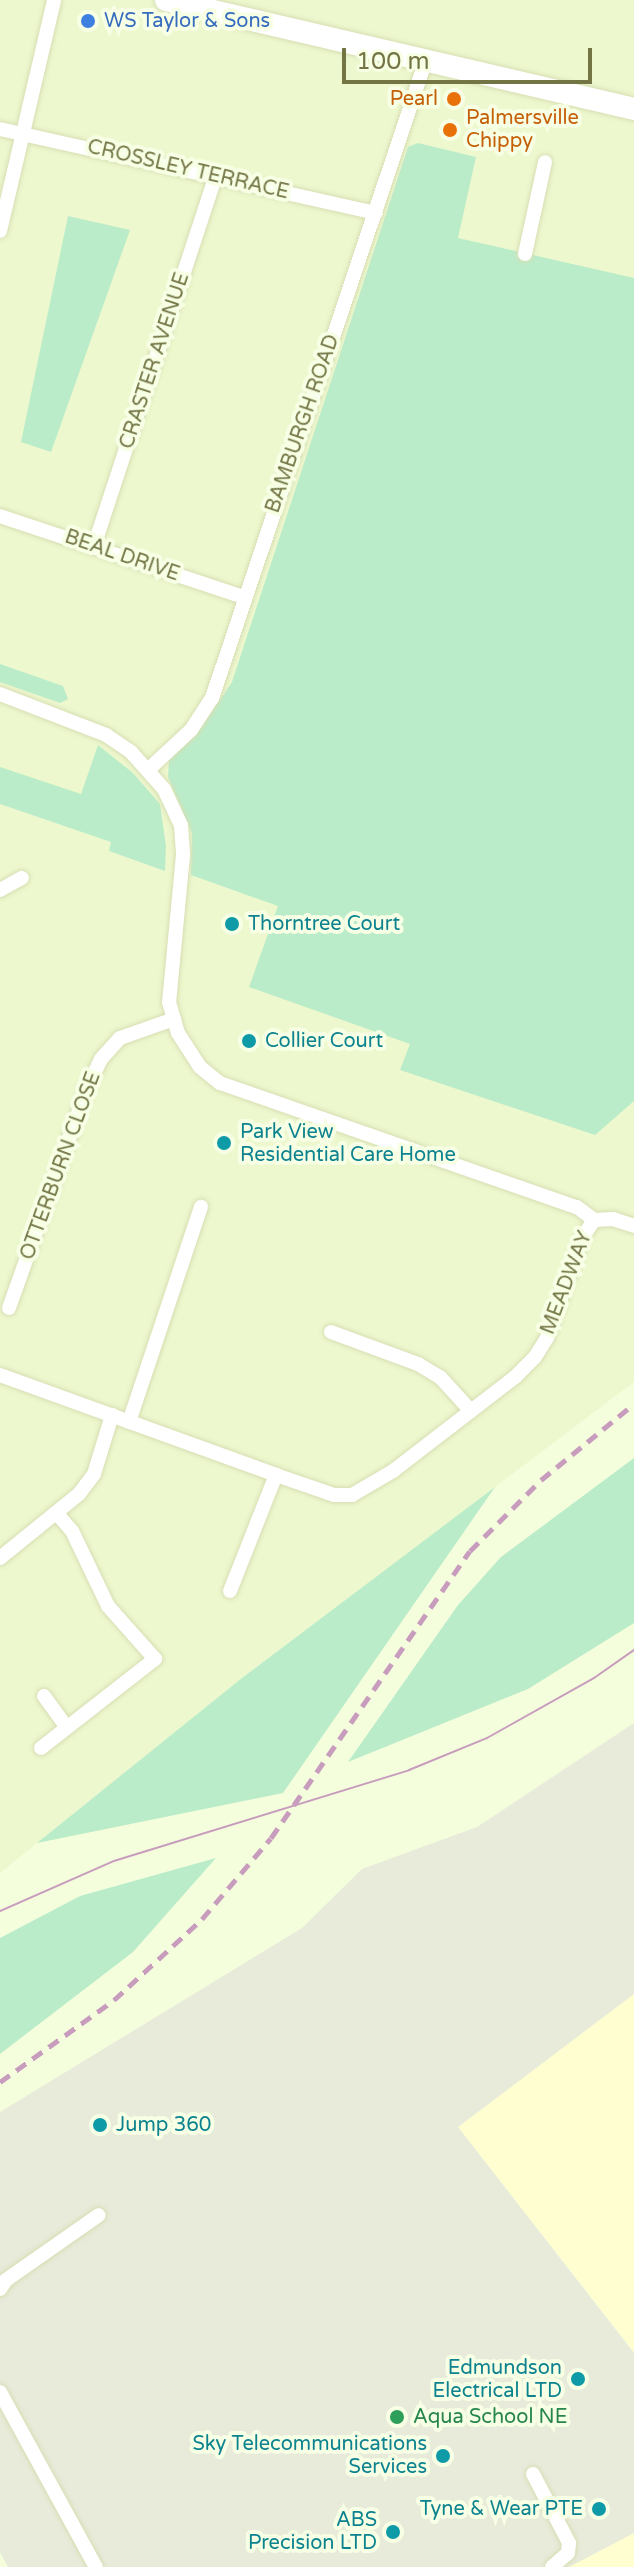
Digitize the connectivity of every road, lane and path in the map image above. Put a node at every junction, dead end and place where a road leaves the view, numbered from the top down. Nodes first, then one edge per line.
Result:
1 (54, 0) edge
2 (166, 0) edge
3 (194, 3) edge
4 (426, 60) junction
5 (634, 109) edge
6 (0, 129) edge
7 (23, 132) junction
8 (545, 162) dead end
9 (216, 176) junction
10 (376, 213) junction
11 (0, 231) edge
12 (525, 254) dead end
13 (0, 516) edge
14 (94, 546) junction
15 (244, 597) junction
16 (0, 694) edge
17 (149, 769) junction
18 (22, 878) dead end
19 (0, 890) edge
20 (174, 1019) junction
21 (201, 1207) dead end
22 (594, 1220) junction
23 (634, 1226) edge
24 (9, 1308) dead end
25 (331, 1332) dead end
26 (0, 1375) edge
27 (471, 1411) junction
28 (112, 1415) junction
29 (129, 1422) junction
30 (276, 1475) junction
31 (57, 1514) junction
32 (0, 1558) edge
33 (230, 1591) dead end
34 (44, 1696) dead end
35 (67, 1728) junction
36 (41, 1748) dead end
37 (99, 2215) dead end
38 (0, 2289) edge
39 (0, 2392) edge
40 (533, 2474) dead end
41 (96, 2567) edge
42 (552, 2567) edge

1 - 7 street
2 - 3 main road
3 - 4 main road
4 - 5 main road
4 - 10 street, BAMBURGH ROAD
6 - 7 street, CROSSLEY TERRACE
7 - 9 street, CROSSLEY TERRACE
7 - 11 street
8 - 12 street
9 - 10 street, CROSSLEY TERRACE
9 - 14 street, CRASTER AVENUE
10 - 15 street, BAMBURGH ROAD
13 - 14 street, BEAL DRIVE
14 - 15 street, BEAL DRIVE
15 - 17 street, BAMBURGH ROAD
16 - 17 street
17 - 20 street
18 - 19 street
20 - 22 street
20 - 24 street, OTTERBURN CLOSE
21 - 29 street
22 - 23 street
22 - 27 street, MEADWAY
25 - 27 street
26 - 28 street, MEADWAY
27 - 30 street, MEADWAY
28 - 29 street, MEADWAY
28 - 31 street
29 - 30 street, MEADWAY
30 - 33 street
31 - 32 street
31 - 35 street
34 - 35 street
35 - 36 street
37 - 38 street
39 - 41 street
40 - 42 street

